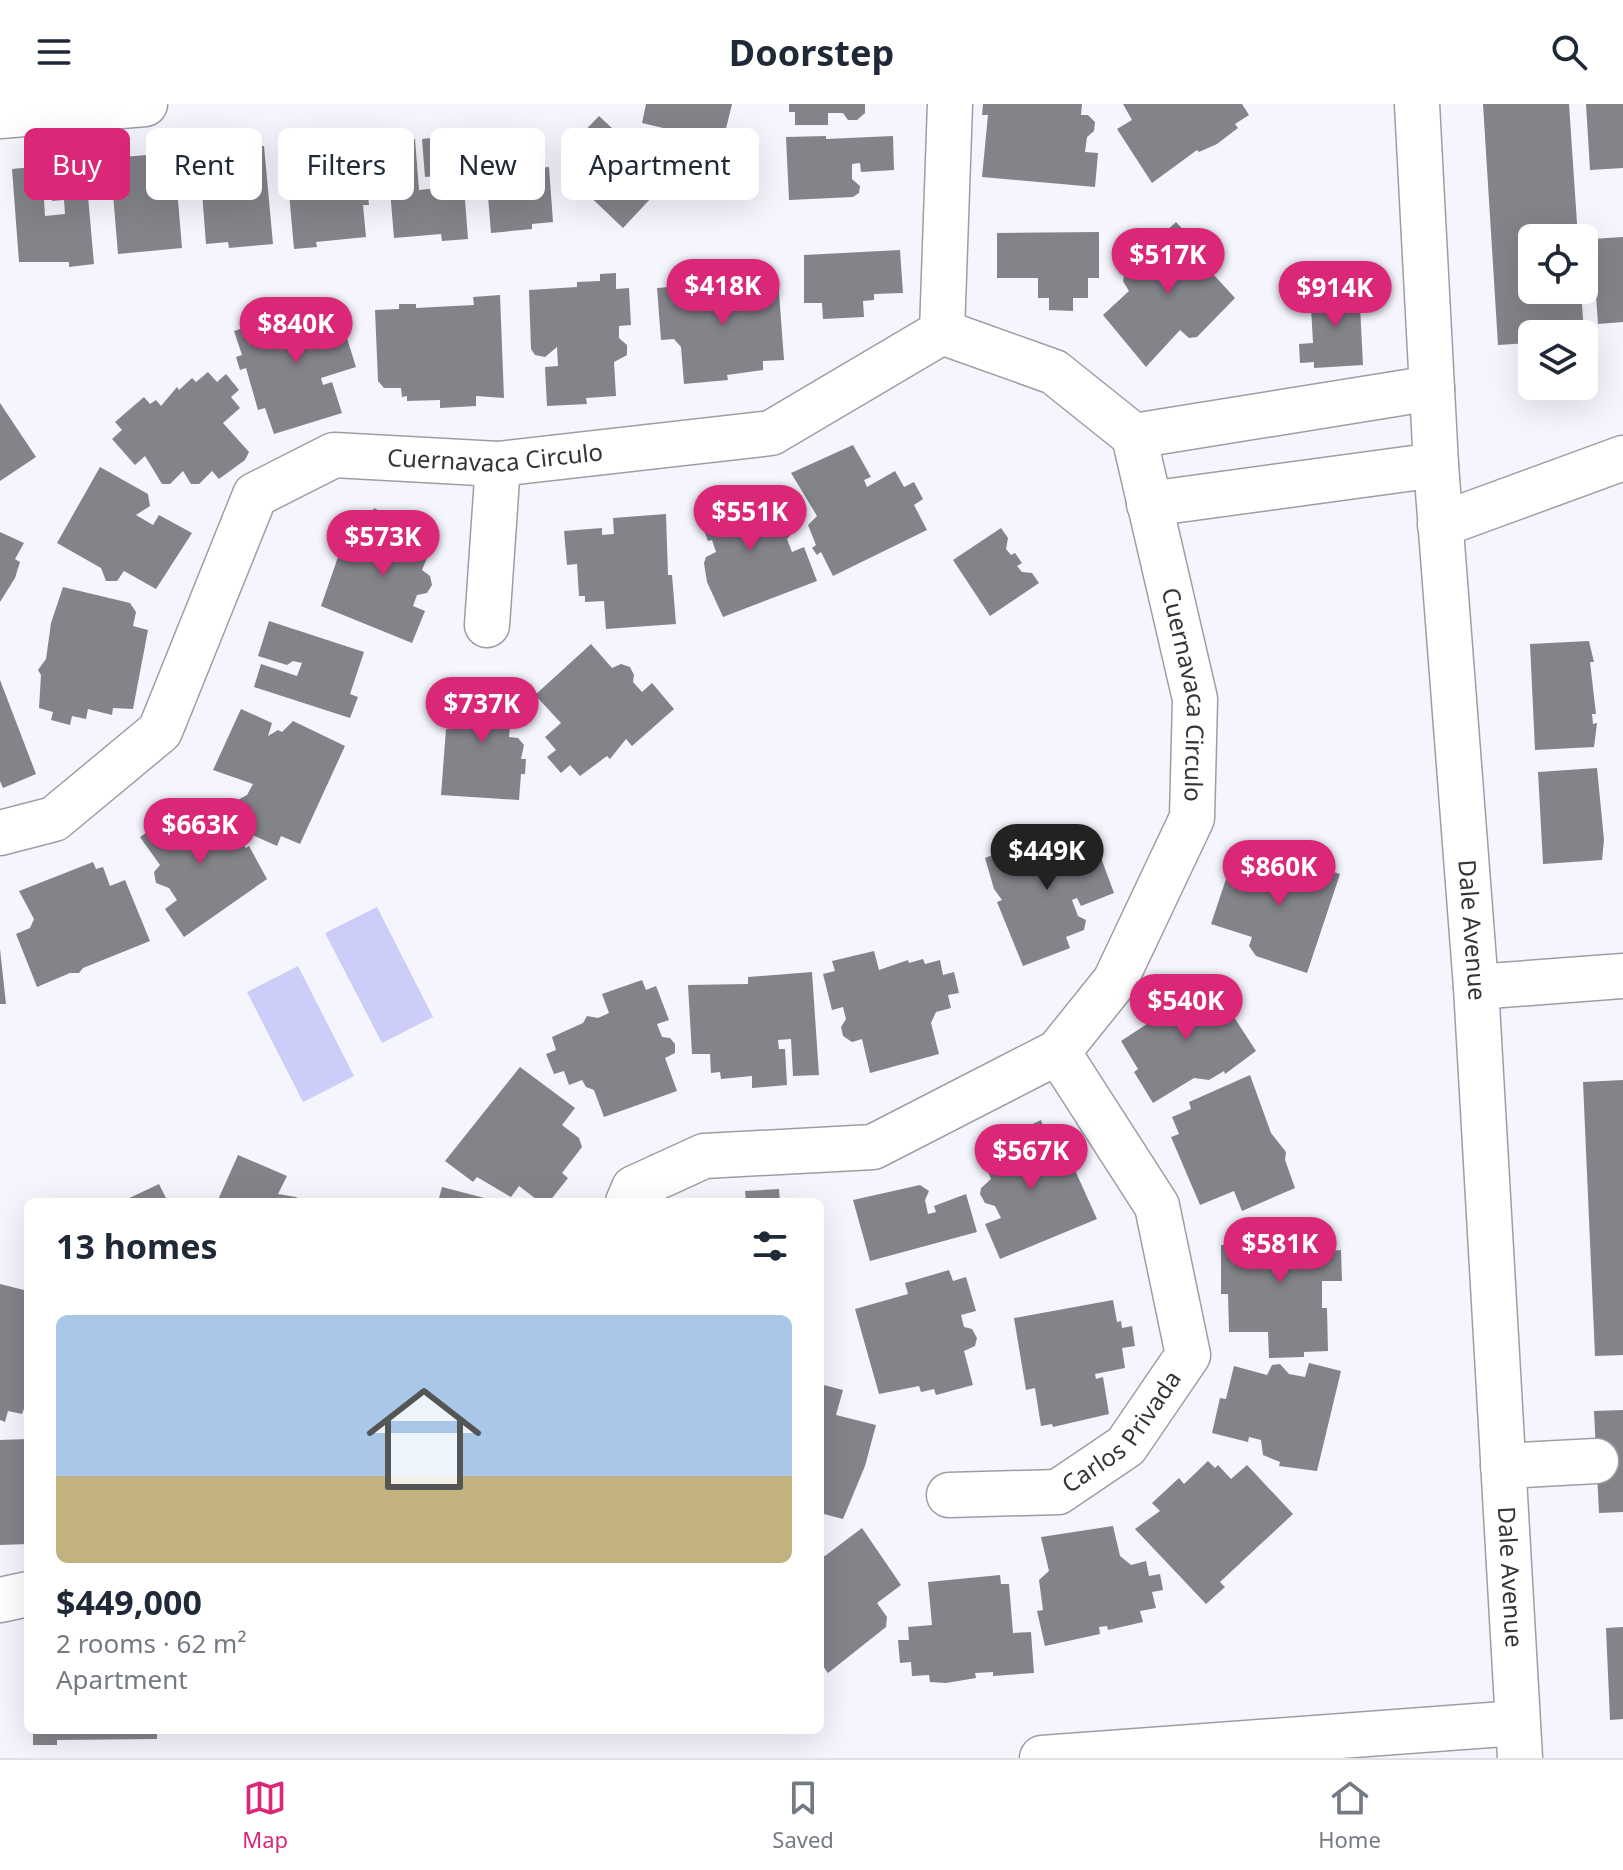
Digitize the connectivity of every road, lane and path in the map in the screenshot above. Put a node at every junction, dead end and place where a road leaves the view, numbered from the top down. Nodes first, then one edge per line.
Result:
1 (145, 104) edge
2 (950, 104) edge
3 (1417, 104) edge
4 (0, 116) edge
5 (942, 332) junction
6 (1432, 388) junction
7 (1134, 436) junction
8 (1623, 458) edge
9 (498, 464) junction
10 (1436, 465) junction
11 (1149, 504) junction
12 (1440, 525) junction
13 (487, 625) dead end
14 (0, 833) edge
15 (1623, 976) edge
16 (1476, 987) junction
17 (1058, 1052) junction
18 (630, 1198) edge
19 (1596, 1461) dead end
20 (1503, 1466) junction
21 (949, 1495) dead end
22 (24, 1595) edge
23 (0, 1600) edge
24 (1518, 1740) edge
25 (1042, 1758) edge

1 - 4 street
2 - 5 street
3 - 6 street, Dale Avenue
5 - 7 street
5 - 9 street, Cuernavaca Circulo
6 - 7 street
6 - 10 street, Dale Avenue
7 - 11 street, Cuernavaca Circulo
8 - 12 street
9 - 13 street
9 - 14 street, Cuernavaca Circulo
10 - 11 street
10 - 12 street, Dale Avenue
11 - 17 street, Cuernavaca Circulo
12 - 16 street, Dale Avenue
15 - 16 street
16 - 20 street, Dale Avenue
17 - 18 street, Cuernavaca Circulo
17 - 21 street, Carlos Privada
19 - 20 street
20 - 24 street, Dale Avenue
22 - 23 street
24 - 25 street

